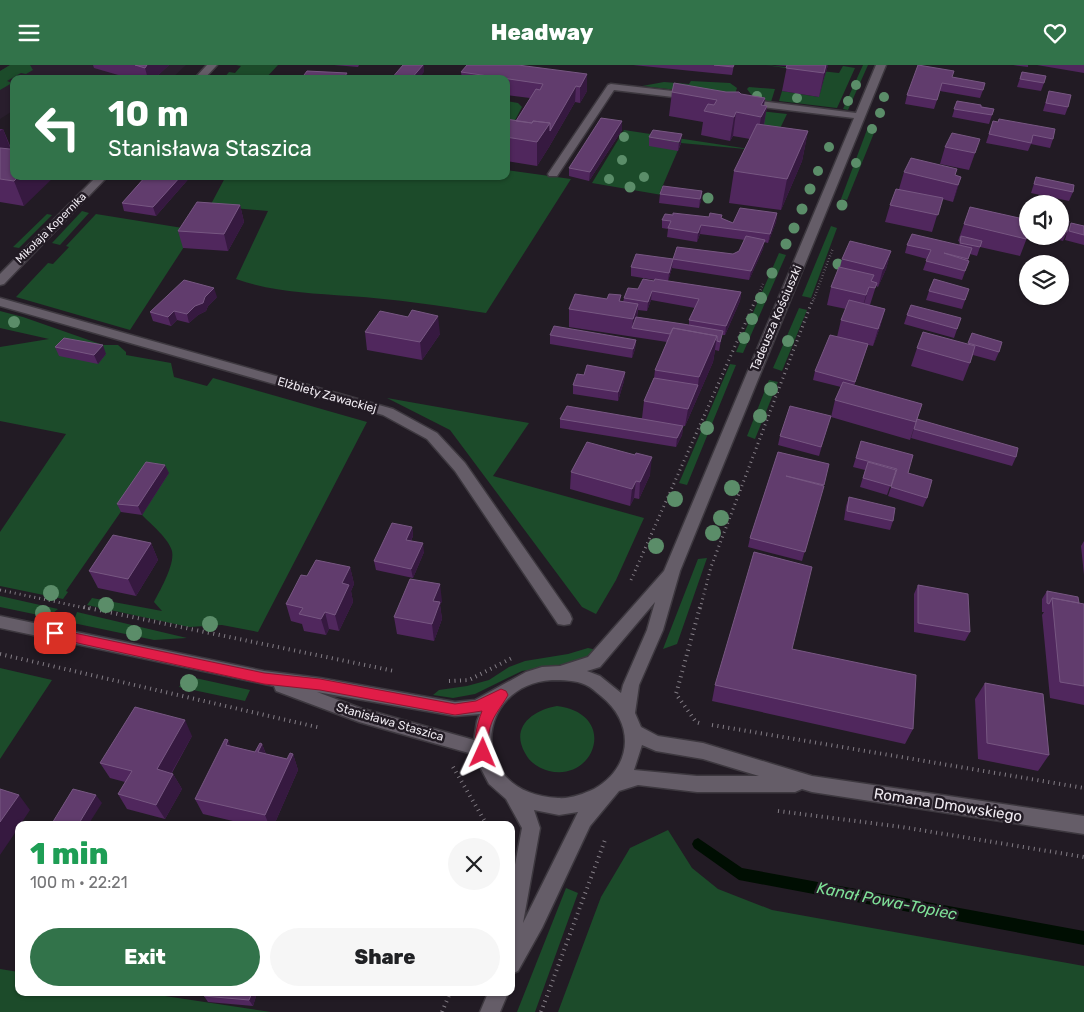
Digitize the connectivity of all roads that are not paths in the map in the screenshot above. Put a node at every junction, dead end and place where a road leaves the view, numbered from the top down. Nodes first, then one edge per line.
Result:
1 (212, 65) edge
2 (881, 65) edge
3 (203, 75) edge
4 (704, 97) edge
5 (731, 101) edge
6 (861, 116) junction
7 (553, 174) dead end
8 (99, 180) edge
9 (0, 281) edge
10 (0, 302) edge
11 (672, 571) junction
12 (564, 619) dead end
13 (0, 622) edge
14 (556, 673) junction
15 (264, 679) junction
16 (501, 695) junction
17 (627, 711) junction
18 (634, 732) junction
19 (486, 759) junction
20 (812, 784) junction
21 (610, 789) junction
22 (512, 793) junction
23 (1084, 825) edge
24 (515, 915) edge
25 (515, 956) edge
26 (497, 996) edge
27 (490, 1012) edge

1 - 3 street
2 - 6 street, Tadeusza Kościuszki
4 - 7 street
5 - 6 street
6 - 11 street, Tadeusza Kościuszki
8 - 9 street, Mikołaja Kopernika
10 - 12 street, Elżbiety Zawackiej
11 - 14 street, Tadeusza Kościuszki
11 - 17 street, Tadeusza Kościuszki
13 - 15 street, Stanisława Staszica
14 - 16 street
14 - 17 street
15 - 16 street, Stanisława Staszica
15 - 19 street, Stanisława Staszica
16 - 19 street
17 - 18 street
18 - 20 street, Romana Dmowskiego
18 - 21 street
19 - 22 street
20 - 21 street, Romana Dmowskiego
20 - 23 street, Romana Dmowskiego
21 - 22 street
21 - 25 street
22 - 24 street
26 - 27 street

